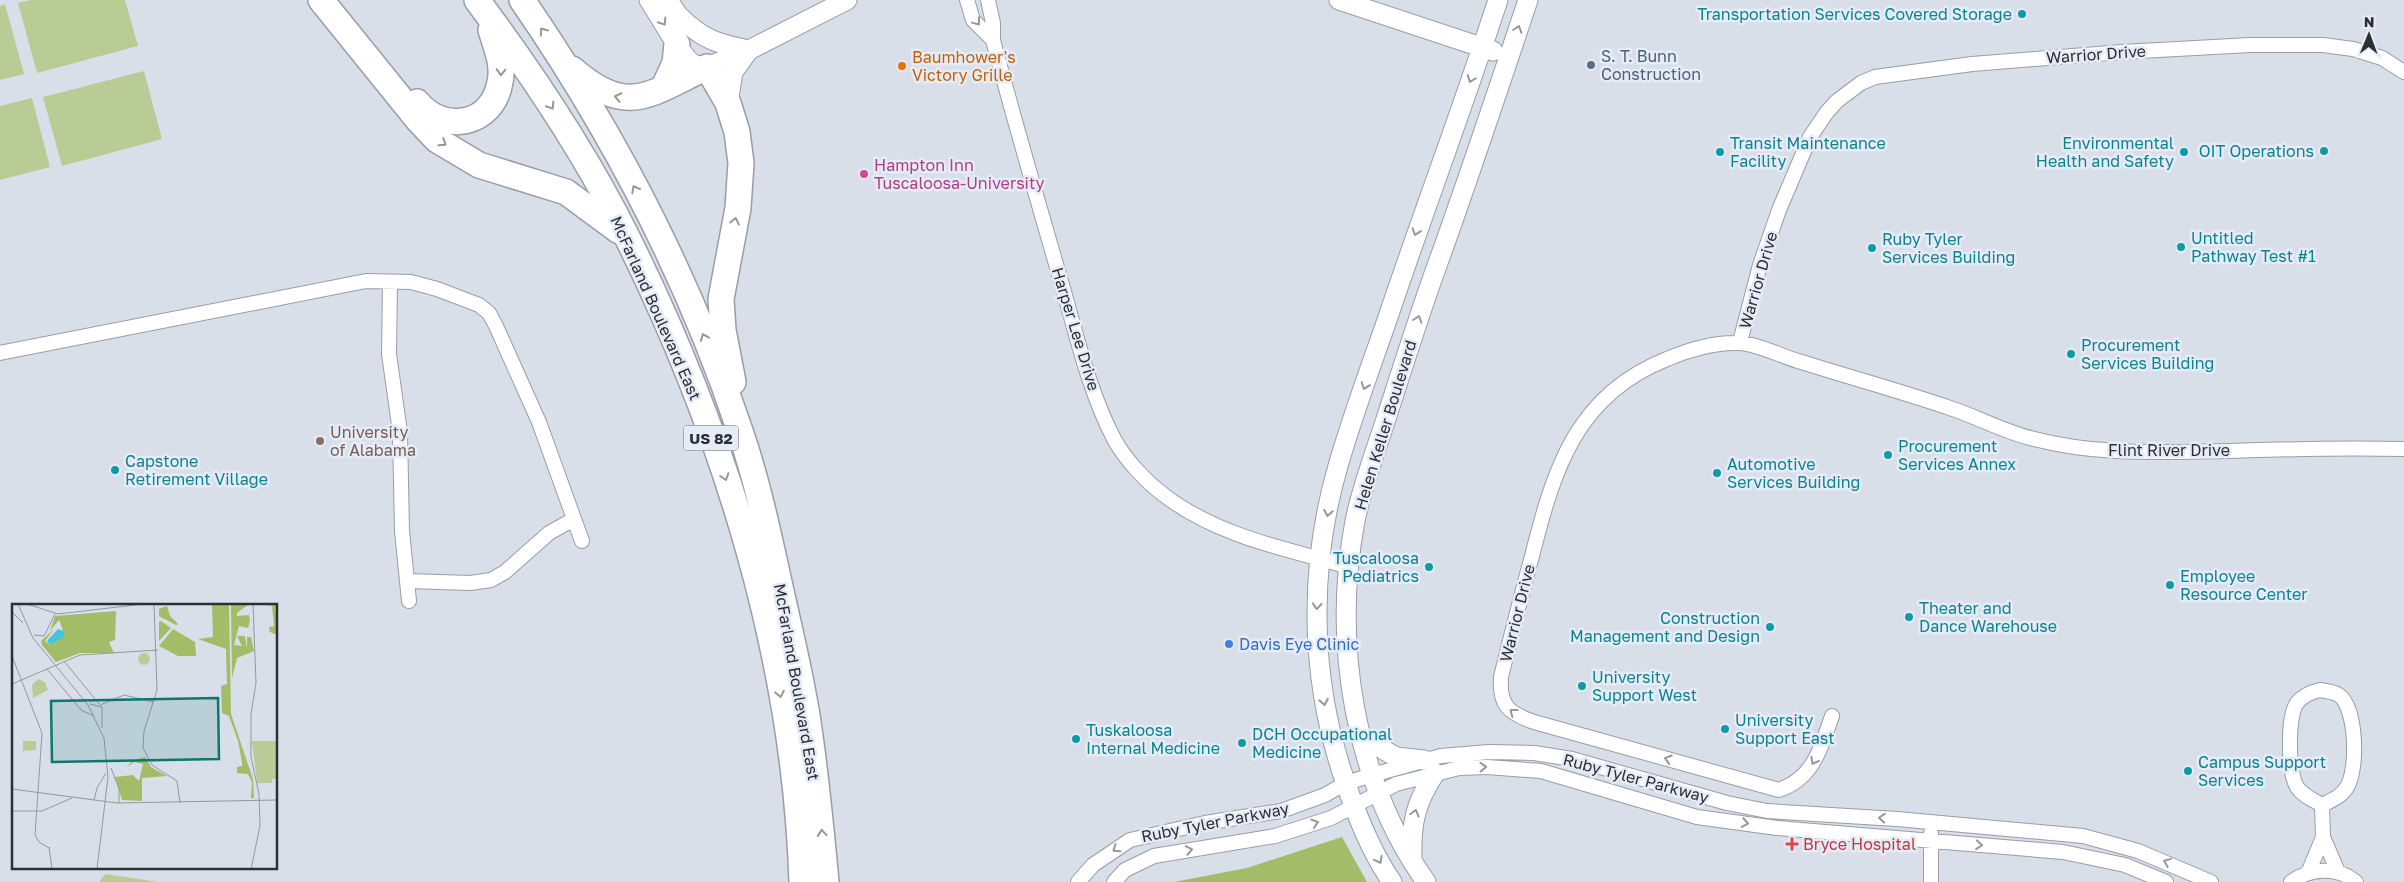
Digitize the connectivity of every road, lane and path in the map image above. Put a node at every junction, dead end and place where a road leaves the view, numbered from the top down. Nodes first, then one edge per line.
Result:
1 (321, 0) edge
2 (335, 0) edge
3 (522, 0) edge
4 (649, 0) edge
5 (668, 0) edge
6 (846, 0) edge
7 (967, 0) edge
8 (988, 0) edge
9 (1339, 0) edge
10 (1498, 0) edge
11 (1528, 0) edge
12 (480, 4) edge
13 (679, 16) junction
14 (993, 40) junction
15 (677, 44) junction
16 (1483, 47) junction
17 (749, 50) junction
18 (1508, 57) junction
19 (564, 61) junction
20 (707, 67) junction
21 (2404, 72) edge
22 (664, 86) junction
23 (728, 103) junction
24 (627, 238) junction
25 (390, 282) junction
26 (1740, 342) junction
27 (0, 353) edge
28 (740, 431) junction
29 (2404, 449) edge
30 (574, 519) junction
31 (582, 541) dead end
32 (1320, 559) junction
33 (1350, 567) junction
34 (408, 581) junction
35 (409, 601) dead end
36 (1832, 716) dead end
37 (1360, 736) junction
38 (1429, 767) junction
39 (1346, 783) junction
40 (1374, 784) junction
41 (2322, 805) junction
42 (1353, 806) junction
43 (1268, 814) junction
44 (1930, 822) junction
45 (1160, 833) junction
46 (1275, 836) junction
47 (2323, 837) junction
48 (1931, 840) junction
49 (1164, 854) junction
50 (1412, 858) junction
51 (2338, 872) junction
52 (2308, 873) junction
53 (802, 882) edge
54 (826, 882) edge
55 (1078, 882) edge
56 (1114, 882) edge
57 (1392, 882) edge
58 (1426, 882) edge
59 (1931, 882) edge
60 (2166, 882) edge
61 (2211, 882) edge
62 (2291, 882) edge
63 (2356, 882) edge

1 -> 24 highway
12 -> 2 highway
19 -> 3 highway, McFarland Boulevard East / US 82
4 -> 15 street
5 - 13 street
6 - 17 street
7 -> 14 street, Harper Lee Drive
8 - 14 street, Harper Lee Drive
9 - 16 street
10 - 16 street, Helen Keller Boulevard
18 -> 11 street, Helen Keller Boulevard
12 -> 24 highway, McFarland Boulevard East / US 82
13 - 17 street
13 - 20 street
14 - 32 street, Harper Lee Drive
15 - 20 street
15 - 22 highway
16 - 18 street
16 -> 32 street, Helen Keller Boulevard
17 - 20 street
17 - 23 street
33 -> 18 street, Helen Keller Boulevard
22 -> 19 highway
28 -> 19 highway, McFarland Boulevard East / US 82
20 - 22 highway
20 - 23 highway
21 - 26 street, Warrior Drive
28 -> 23 highway
24 -> 53 highway, McFarland Boulevard East / US 82
25 - 27 street
25 - 30 street
25 - 34 street
26 - 29 street, Flint River Drive
36 -> 26 street, Warrior Drive
54 -> 28 highway, McFarland Boulevard East / US 82
30 - 31 street
30 - 34 street
32 - 33 street, Harper Lee Drive
32 -> 39 street, Helen Keller Boulevard
33 - 37 street, Helen Keller Boulevard
34 - 35 street
37 - 38 street
37 - 40 street, Helen Keller Boulevard
38 - 40 street, Ruby Tyler Parkway
44 -> 38 street, Ruby Tyler Parkway
38 -> 48 street, Ruby Tyler Parkway
50 -> 38 street
39 - 40 street, Ruby Tyler Parkway
39 - 42 street, Helen Keller Boulevard
39 - 43 street, Ruby Tyler Parkway
40 - 42 street, Ruby Tyler Parkway
40 - 50 street, Helen Keller Boulevard
41 - 41 street
41 - 47 street
46 -> 42 street, Ruby Tyler Parkway
42 -> 57 street, Helen Keller Boulevard
43 - 45 street, Ruby Tyler Parkway
43 - 46 street
44 - 48 street
61 -> 44 street, Ruby Tyler Parkway
45 - 49 street
45 -> 55 street, Ruby Tyler Parkway
49 -> 46 street, Ruby Tyler Parkway
47 - 51 street
47 - 52 street
48 - 59 street
48 -> 60 street, Ruby Tyler Parkway
49 - 56 street, Ruby Tyler Parkway
50 - 58 street, Helen Keller Boulevard
51 - 52 street
51 - 63 street
52 - 62 street

